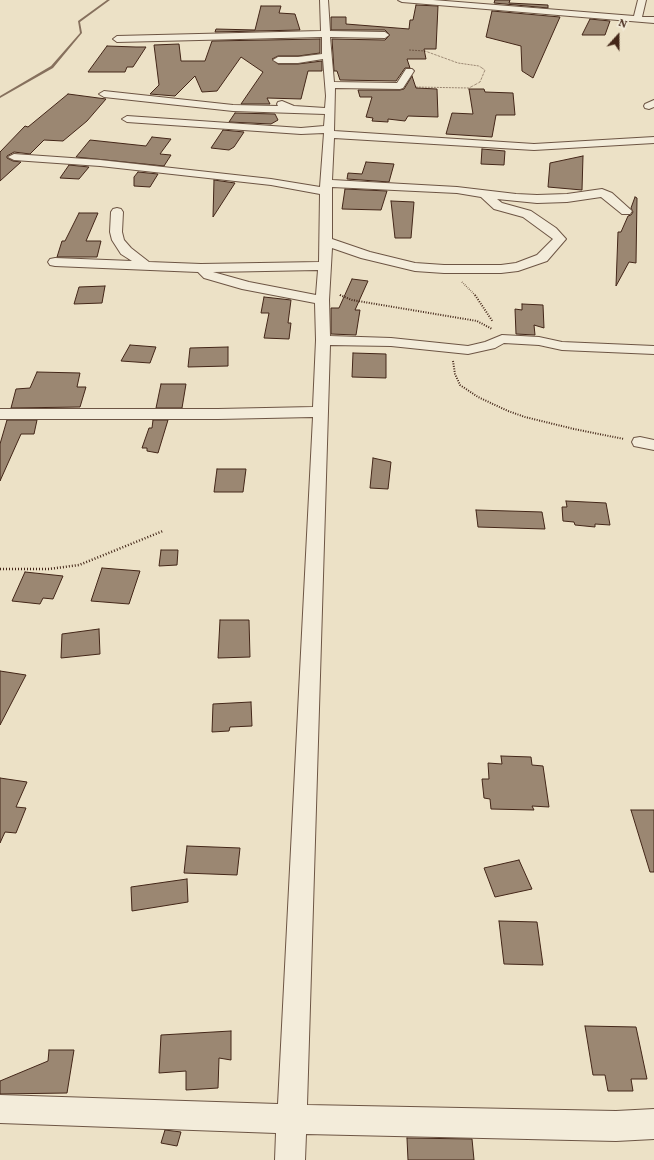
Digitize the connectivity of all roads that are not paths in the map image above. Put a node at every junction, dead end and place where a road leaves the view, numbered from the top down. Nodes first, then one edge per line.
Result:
1 (324, 0) edge
2 (402, 0) edge
3 (642, 0) edge
4 (637, 19) junction
5 (654, 20) edge
6 (326, 34) junction
7 (385, 35) dead end
8 (116, 39) dead end
9 (327, 56) junction
10 (278, 60) dead end
11 (409, 71) dead end
12 (104, 94) dead end
13 (277, 101) dead end
14 (330, 103) junction
15 (292, 109) junction
16 (127, 119) dead end
17 (329, 131) junction
18 (654, 140) edge
19 (14, 158) dead end
20 (326, 188) junction
21 (485, 194) junction
22 (626, 211) dead end
23 (117, 212) dead end
24 (325, 241) junction
25 (55, 262) dead end
26 (145, 265) junction
27 (298, 266) junction
28 (201, 268) junction
29 (324, 273) junction
30 (219, 278) junction
31 (322, 300) junction
32 (323, 340) junction
33 (654, 350) edge
34 (321, 412) junction
35 (0, 414) edge
36 (0, 1109) edge
37 (292, 1119) junction
38 (654, 1124) edge
39 (290, 1160) edge

1 - 6 street
2 - 4 street
3 - 4 street
4 - 5 street
6 - 7 street
6 - 8 street
6 - 9 street
9 - 10 street
9 - 14 street
11 - 14 street
12 - 15 street
13 - 15 street
14 - 15 street
14 - 17 street
16 - 17 street
17 - 18 street
17 - 20 street
19 - 20 street
20 - 21 street
20 - 24 street
21 - 22 street
21 - 24 street
23 - 26 street
24 - 29 street
25 - 26 street
26 - 28 street
27 - 28 street
27 - 29 street
27 - 30 street
28 - 30 street
29 - 31 street
30 - 31 street
31 - 32 street
32 - 33 street
32 - 34 street
34 - 35 street
34 - 37 street
36 - 37 street
37 - 38 street
37 - 39 street

